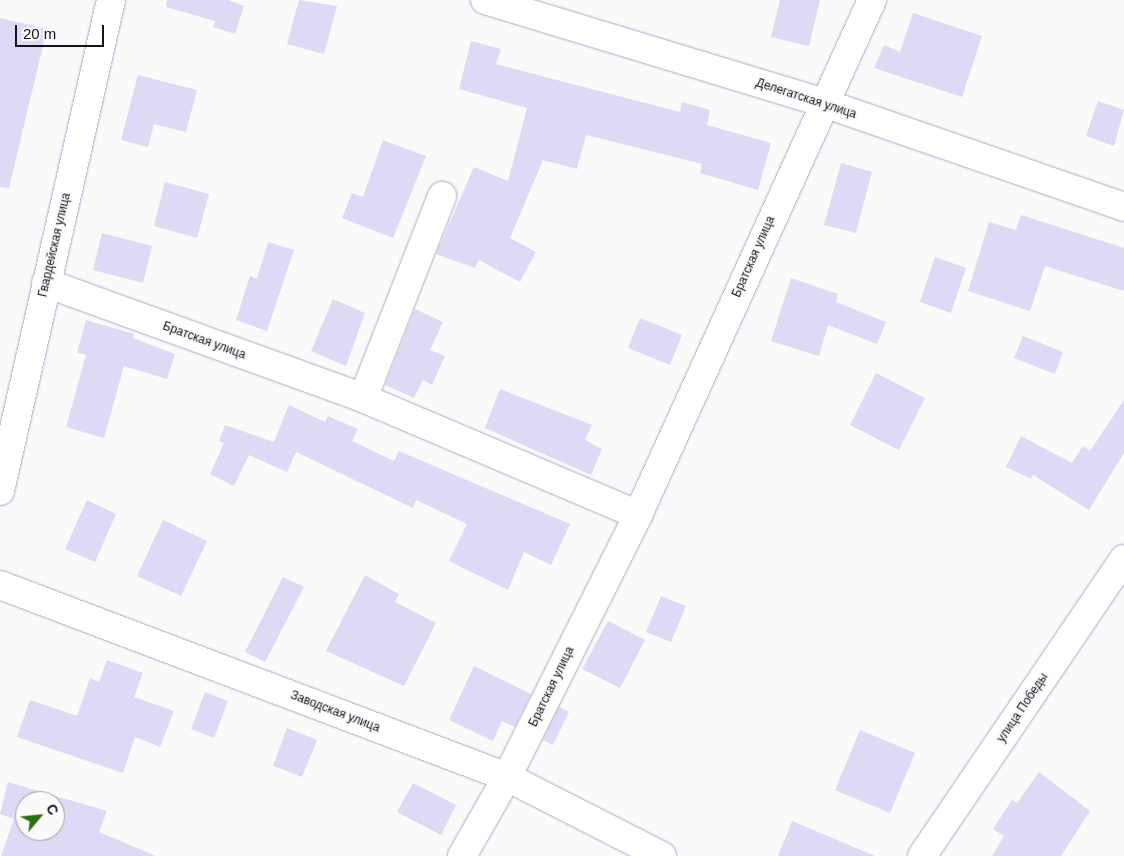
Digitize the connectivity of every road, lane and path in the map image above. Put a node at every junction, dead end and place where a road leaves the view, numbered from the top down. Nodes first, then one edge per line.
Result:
1 (111, 0) edge
2 (485, 0) edge
3 (872, 0) edge
4 (824, 103) junction
5 (442, 196) dead end
6 (1124, 207) edge
7 (46, 283) junction
8 (363, 398) junction
9 (0, 491) edge
10 (638, 515) junction
11 (1124, 559) edge
12 (0, 585) edge
13 (507, 777) junction
14 (462, 856) edge
15 (662, 856) edge
16 (922, 856) edge

1 - 7 street, Гвардейская улица
2 - 4 street, Делегатская улица
3 - 4 street, Братская улица
4 - 6 street, Делегатская улица
4 - 10 street, Братская улица
5 - 8 street
7 - 8 street, Братская улица
7 - 9 street, Гвардейская улица
8 - 10 street, Братская улица
10 - 13 street, Братская улица
11 - 16 street, улица Победы
12 - 13 street, Заводская улица
13 - 14 street, Братская улица
13 - 15 street, Заводская улица

